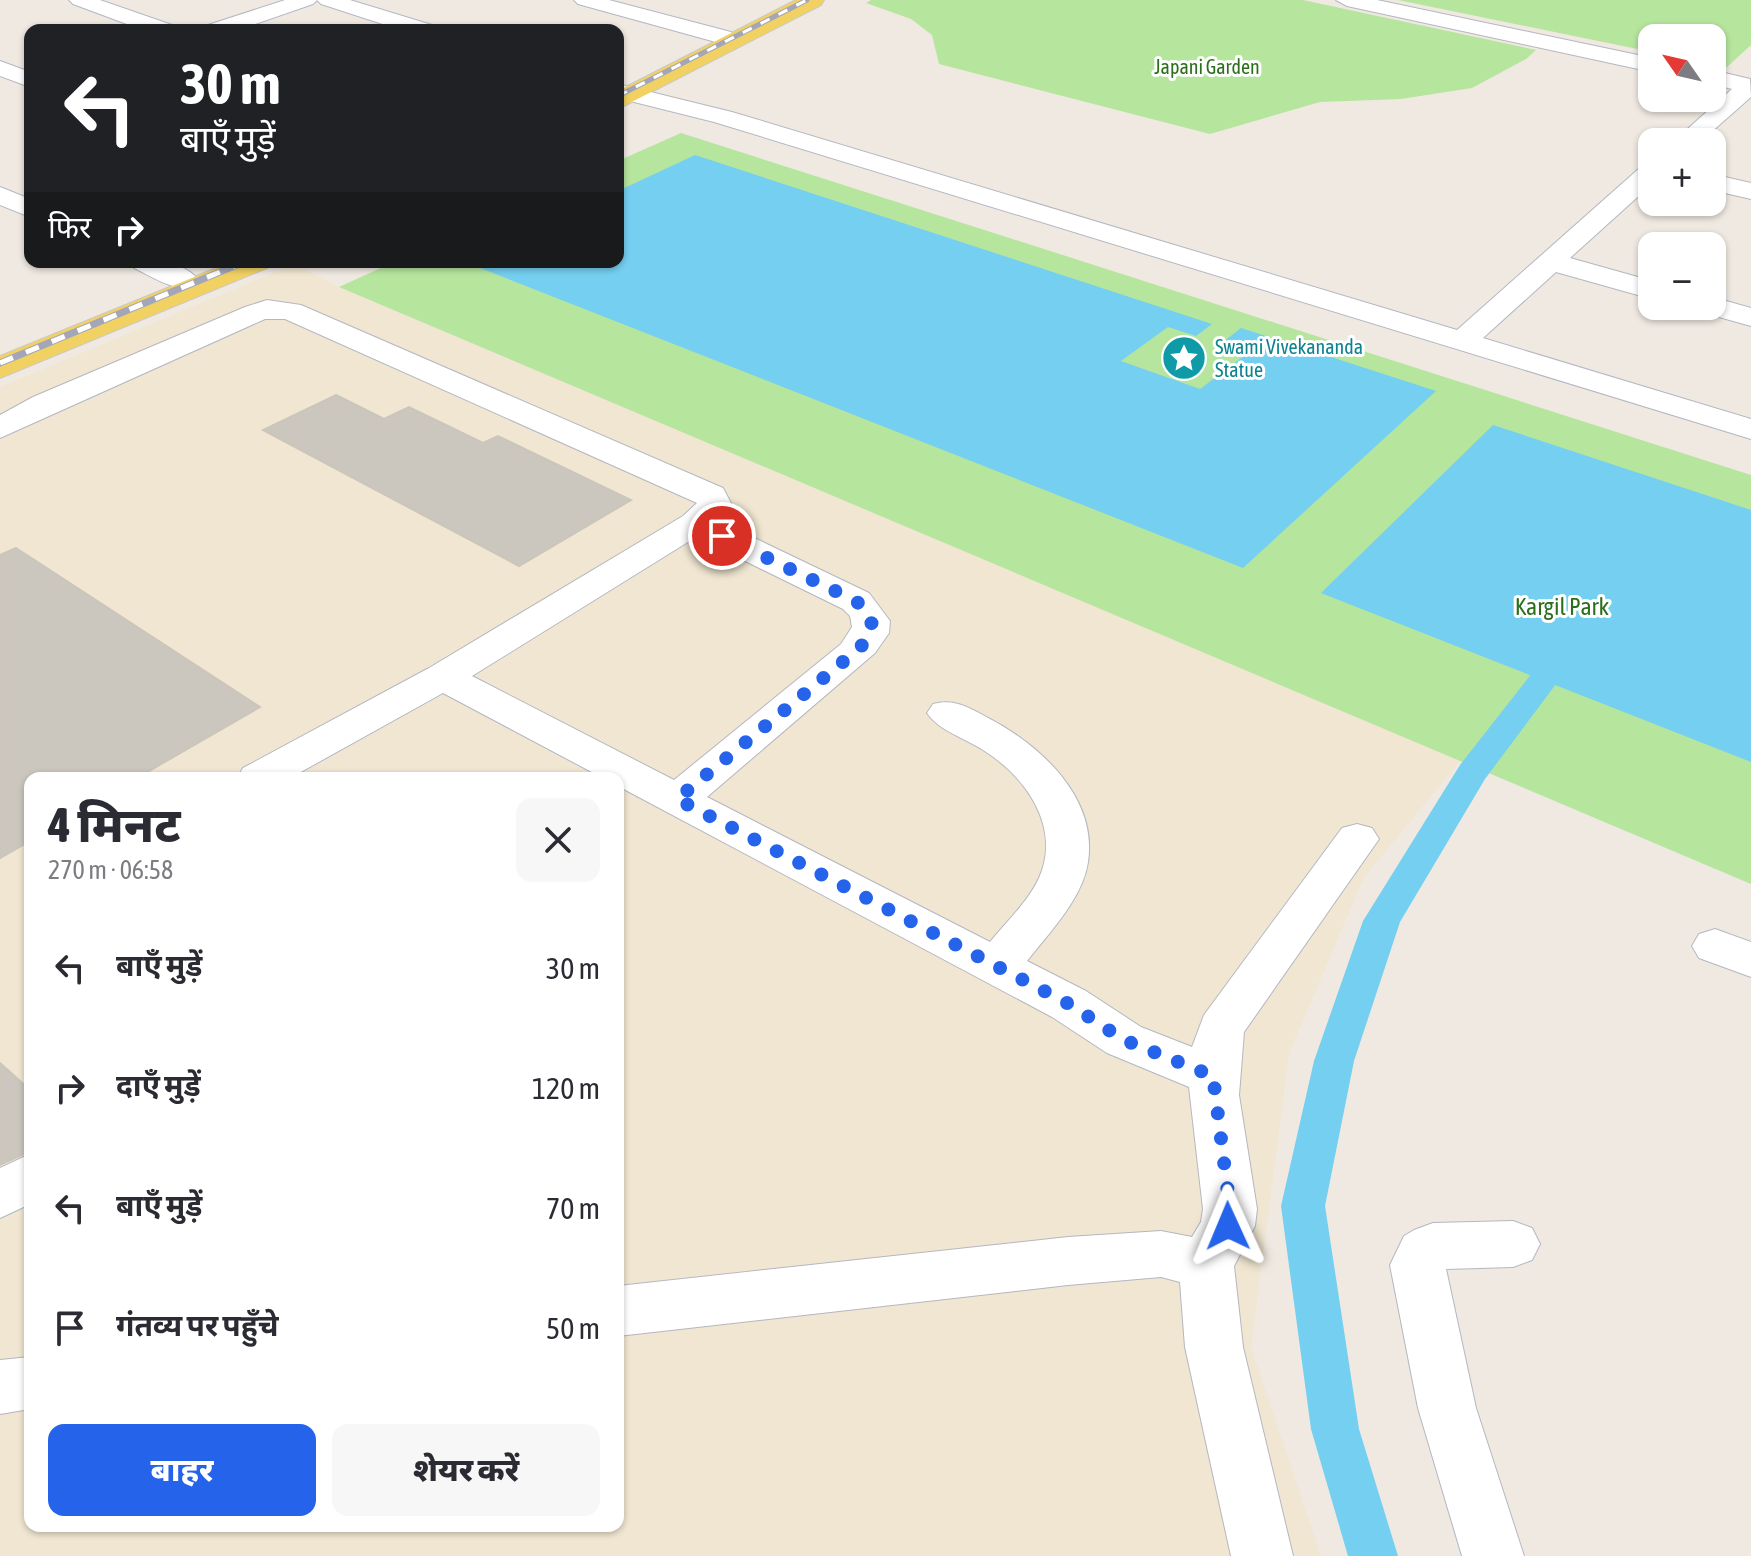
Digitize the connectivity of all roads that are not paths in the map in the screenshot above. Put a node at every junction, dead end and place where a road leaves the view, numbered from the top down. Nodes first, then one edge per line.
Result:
1 (80, 0) edge
2 (306, 0) edge
3 (328, 0) edge
4 (585, 0) edge
5 (795, 0) edge
6 (813, 0) edge
7 (1347, 0) edge
8 (1467, 0) edge
9 (1436, 19) junction
10 (147, 24) edge
11 (234, 24) edge
12 (405, 24) edge
13 (723, 37) junction
14 (1638, 62) edge
15 (0, 68) edge
16 (1726, 80) edge
17 (1747, 84) edge
18 (24, 88) edge
19 (624, 92) edge
20 (624, 93) edge
21 (624, 93) edge
22 (1701, 128) edge
23 (1638, 182) edge
24 (1726, 185) edge
25 (1751, 191) edge
26 (0, 195) edge
27 (24, 206) edge
28 (1548, 261) junction
29 (157, 268) edge
30 (216, 268) edge
31 (241, 268) edge
32 (185, 281) junction
33 (1638, 286) edge
34 (1726, 310) edge
35 (116, 315) junction
36 (1751, 317) edge
37 (1461, 342) junction
38 (0, 357) edge
39 (0, 368) edge
40 (0, 428) edge
41 (1751, 429) edge
42 (695, 523) junction
43 (443, 677) junction
44 (947, 713) dead end
45 (269, 772) edge
46 (677, 799) junction
47 (1357, 839) dead end
48 (996, 967) junction
49 (1213, 1076) junction
50 (24, 1180) edge
51 (0, 1196) edge
52 (1513, 1244) dead end
53 (1206, 1264) junction
54 (624, 1310) edge
55 (24, 1384) edge
56 (0, 1387) edge
57 (1262, 1556) edge
58 (1493, 1556) edge

1 - 10 street
2 - 11 street
3 - 12 street
4 - 13 street
5 - 13 main road
6 - 20 main road
7 - 9 street
8 - 9 street
9 - 14 street
13 - 19 main road
15 - 18 street
16 - 17 street
17 - 22 street
21 - 37 street
23 - 28 street
24 - 25 street
26 - 27 street
28 - 33 street
28 - 37 street
29 - 32 street
30 - 32 main road
31 - 35 main road
32 - 35 main road
34 - 36 street
35 - 38 main road
35 - 39 main road
37 - 41 street
40 - 42 street
42 - 43 street
42 - 46 street
43 - 45 street
43 - 46 street
44 - 48 street
46 - 48 street
47 - 49 street
48 - 49 street
49 - 53 street
50 - 51 street
52 - 58 street
53 - 54 street
53 - 57 street
55 - 56 street

